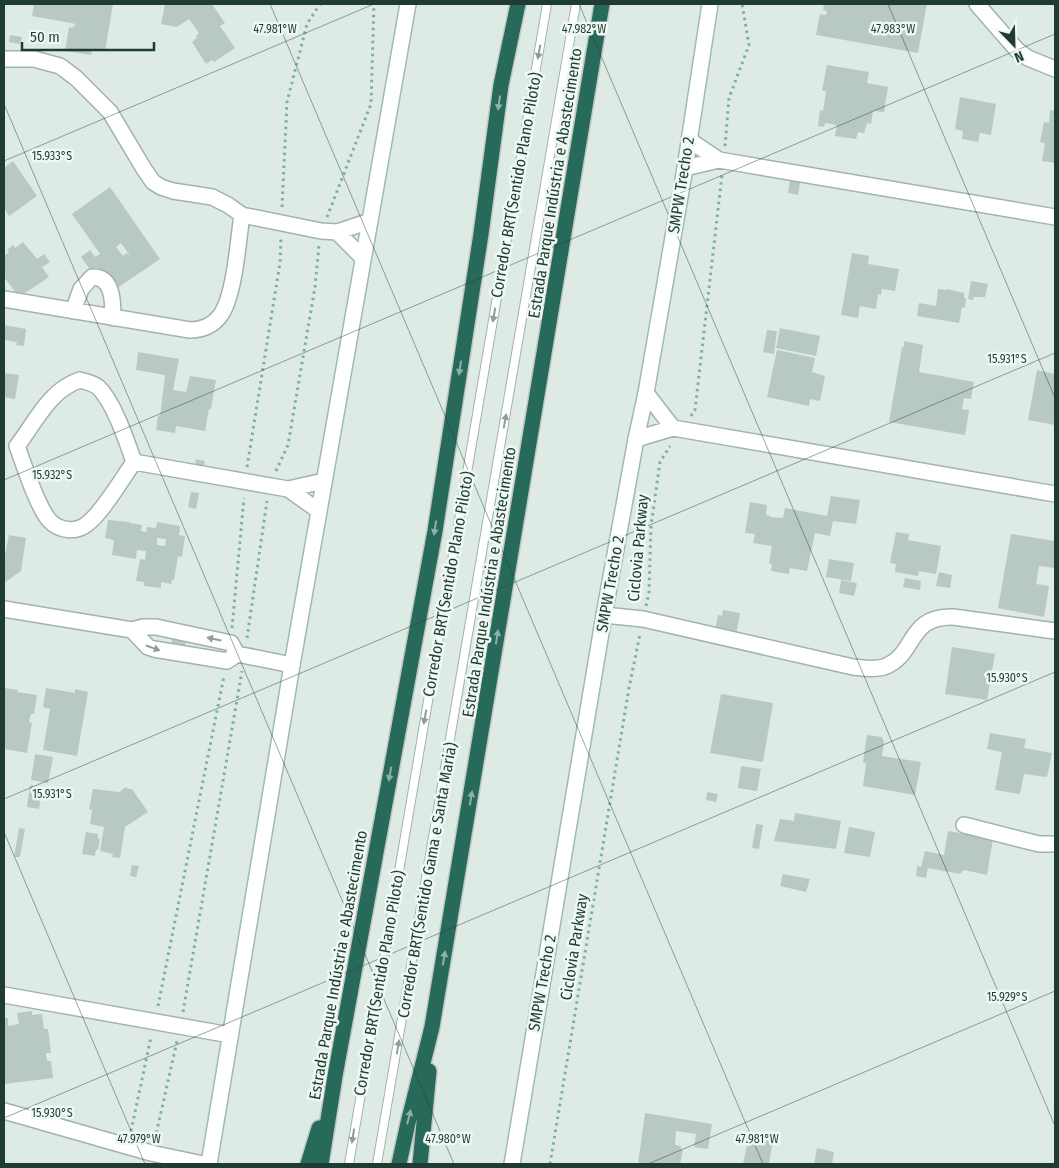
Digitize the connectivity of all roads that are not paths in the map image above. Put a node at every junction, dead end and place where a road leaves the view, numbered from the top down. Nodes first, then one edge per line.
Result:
1 (408, 4) edge
2 (518, 4) edge
3 (547, 4) edge
4 (576, 4) edge
5 (602, 4) edge
6 (710, 4) edge
7 (977, 4) edge
8 (4, 59) edge
9 (1055, 69) edge
10 (689, 140) junction
11 (722, 160) junction
12 (685, 168) junction
13 (242, 215) junction
14 (1055, 217) edge
15 (370, 221) junction
16 (337, 232) junction
17 (363, 258) junction
18 (4, 299) edge
19 (73, 311) junction
20 (113, 318) junction
21 (646, 393) junction
22 (677, 429) junction
23 (636, 439) junction
24 (10, 445) edge
25 (134, 462) junction
26 (324, 481) junction
27 (288, 489) junction
28 (1055, 494) edge
29 (319, 511) junction
30 (4, 609) edge
31 (604, 615) junction
32 (132, 630) junction
33 (1055, 631) edge
34 (235, 653) junction
35 (292, 665) junction
36 (964, 825) dead end
37 (1055, 844) edge
38 (4, 995) edge
39 (432, 1027) junction
40 (230, 1035) junction
41 (335, 1076) junction
42 (4, 1111) edge
43 (203, 1164) edge
44 (209, 1164) edge
45 (308, 1164) edge
46 (321, 1164) edge
47 (349, 1164) edge
48 (377, 1164) edge
49 (399, 1164) edge
50 (420, 1164) edge
51 (512, 1164) edge

1 - 15 street
2 -> 41 highway, Estrada Parque Indústria e Abastecimento
3 -> 47 lane, Corredor BRT(Sentido Plano Piloto)
48 -> 4 lane, Corredor BRT(Sentido Gama e Santa Maria)
39 -> 5 highway, Estrada Parque Indústria e Abastecimento
6 - 10 street, SMPW Trecho 2
7 - 9 street
8 - 13 street
10 - 11 street
10 - 12 street, SMPW Trecho 2
11 - 12 street
11 - 14 street
12 - 21 street, SMPW Trecho 2
13 - 16 street
13 - 20 street
15 - 16 street
15 - 17 street
16 - 17 street
17 - 26 street
18 - 19 street
19 - 20 street
19 - 20 street
21 - 22 street
21 - 23 street, SMPW Trecho 2
22 - 23 street
22 - 28 street
23 - 31 street, SMPW Trecho 2
24 - 25 street
24 - 25 street
25 - 27 street
26 - 27 street
26 - 29 street
27 - 29 street
29 - 35 street
30 - 32 street
31 - 33 street
31 - 51 street, SMPW Trecho 2
34 -> 32 street
32 -> 34 street
34 - 35 street
35 - 40 street
36 - 37 street
38 - 40 street
49 -> 39 highway, Estrada Parque Indústria e Abastecimento
39 - 50 highway
40 - 44 street
41 - 45 highway
41 - 46 highway, Estrada Parque Indústria e Abastecimento
42 - 43 street

